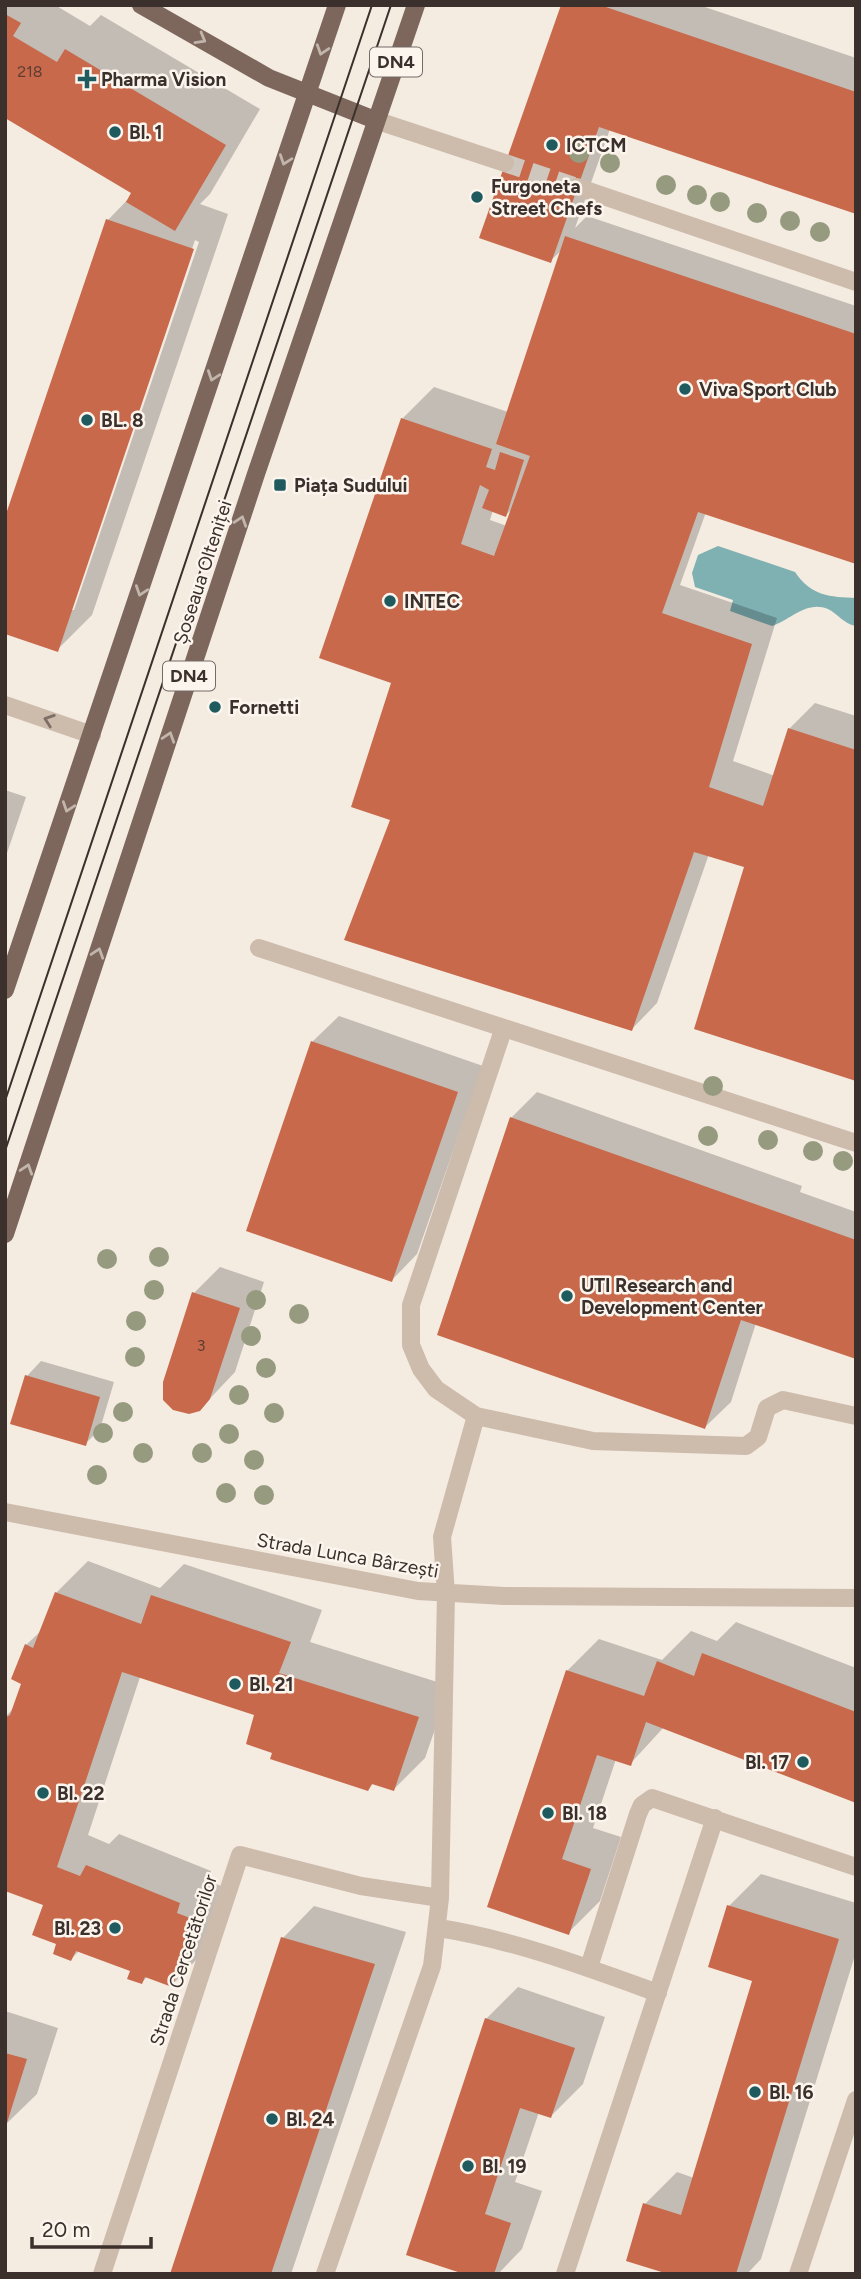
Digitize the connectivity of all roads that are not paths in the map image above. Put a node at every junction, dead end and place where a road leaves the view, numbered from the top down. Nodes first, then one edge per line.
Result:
1 (141, 5) edge
2 (337, 5) edge
3 (416, 5) edge
4 (308, 96) junction
5 (375, 120) junction
6 (505, 163) tunnel mouth
7 (577, 187) tunnel mouth
8 (856, 282) edge
9 (5, 705) edge
10 (92, 735) junction
11 (259, 948) dead end
12 (5, 990) edge
13 (503, 1030) junction
14 (856, 1143) edge
15 (5, 1234) edge
16 (476, 1416) junction
17 (856, 1416) edge
18 (5, 1512) edge
19 (446, 1594) junction
20 (856, 1598) edge
21 (715, 1818) junction
22 (856, 1867) edge
23 (440, 1899) junction
24 (439, 1927) junction
25 (589, 1967) junction
26 (658, 1993) junction
27 (856, 2100) edge
28 (102, 2274) edge
29 (325, 2274) edge
30 (565, 2274) edge
31 (798, 2274) edge

1 -> 4 main road
2 -> 4 main road
3 - 5 main road, Șoseaua Olteniței / DN4
4 - 5 main road
4 -> 10 main road
5 - 6 street
15 -> 5 main road, Șoseaua Olteniței / DN4
7 - 8 street
10 -> 9 street
10 -> 12 main road
11 - 13 street
13 - 14 street
13 - 16 street
16 - 17 street
16 - 19 street
18 - 19 street, Strada Lunca Bârzești
19 - 20 street, Strada Lunca Bârzești
19 - 23 street
21 - 22 street
21 - 25 street
21 - 26 street
23 - 24 street
23 - 28 street, Strada Cercetătorilor
24 - 25 street
24 - 29 street
25 - 26 street
26 - 30 street
27 - 31 street

